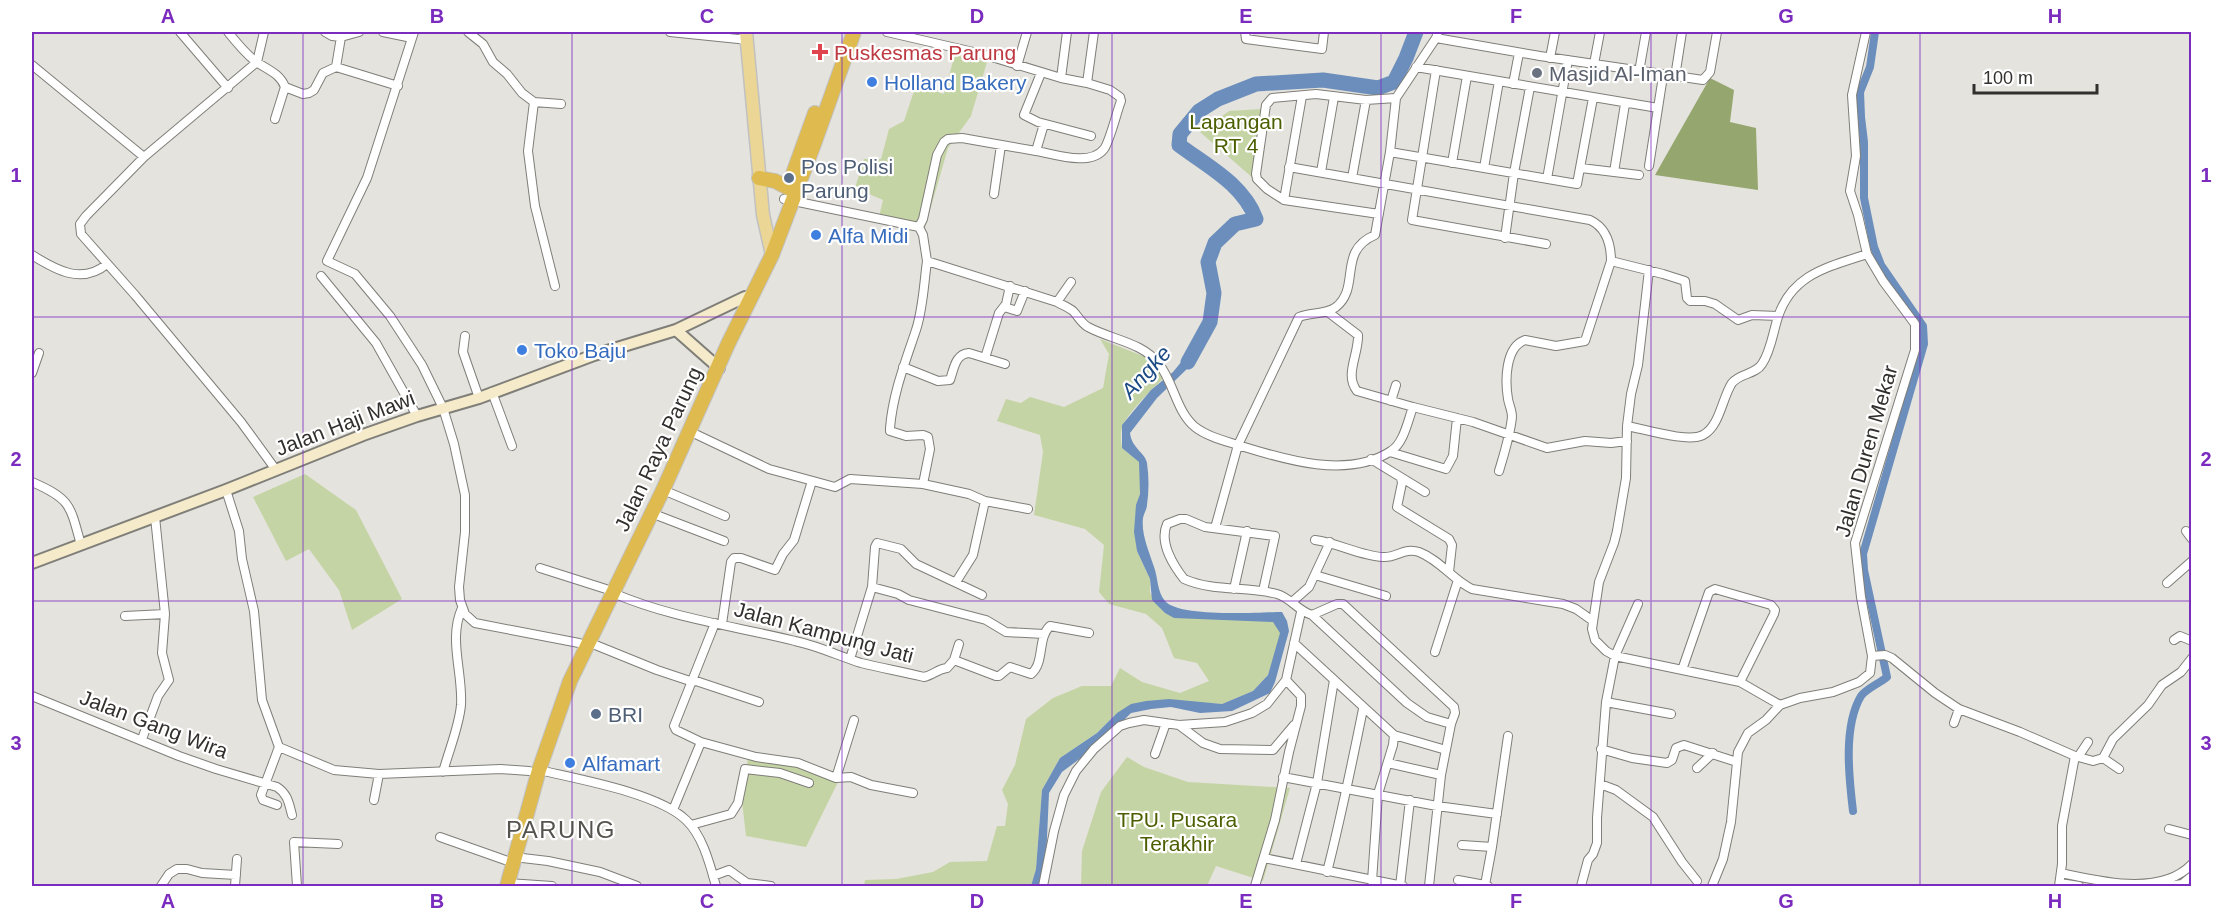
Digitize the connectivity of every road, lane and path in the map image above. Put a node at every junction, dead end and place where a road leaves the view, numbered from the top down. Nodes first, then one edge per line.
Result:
1 (180, 32) edge
2 (228, 32) edge
3 (264, 32) edge
4 (325, 32) edge
5 (358, 32) edge
6 (383, 32) edge
7 (468, 32) edge
8 (670, 32) edge
9 (854, 32) edge
10 (887, 32) edge
11 (1028, 32) edge
12 (1066, 32) edge
13 (1094, 32) edge
14 (1245, 32) edge
15 (1324, 32) edge
16 (1555, 32) edge
17 (1600, 32) edge
18 (1646, 32) edge
19 (1682, 32) edge
20 (1717, 32) edge
21 (1866, 32) edge
22 (413, 35) edge
23 (1437, 35) edge
24 (747, 36) edge
25 (341, 37) junction
26 (845, 40) edge
27 (1519, 52) junction
28 (1550, 58) junction
29 (1568, 60) junction
30 (257, 62) junction
31 (32, 64) edge
32 (1594, 64) junction
33 (1017, 66) junction
34 (336, 67) junction
35 (1416, 67) junction
36 (1436, 70) junction
37 (1640, 72) junction
38 (1041, 73) junction
39 (1467, 76) junction
40 (1663, 76) junction
41 (1675, 77) junction
42 (1061, 78) junction
43 (1499, 81) junction
44 (1087, 83) junction
45 (1513, 84) junction
46 (398, 86) junction
47 (285, 87) junction
48 (1530, 87) junction
49 (228, 88) junction
50 (1562, 93) junction
51 (1302, 96) junction
52 (1334, 97) junction
53 (1396, 98) junction
54 (1593, 98) junction
55 (1366, 100) junction
56 (534, 102) junction
57 (561, 104) dead end
58 (1625, 104) junction
59 (1658, 108) junction
60 (276, 119) dead end
61 (1044, 124) junction
62 (1091, 136) dead end
63 (1001, 145) junction
64 (1036, 151) junction
65 (1390, 152) junction
66 (1420, 157) junction
67 (144, 158) junction
68 (1452, 164) junction
69 (1649, 166) dead end
70 (1288, 167) junction
71 (1484, 168) junction
72 (1581, 168) junction
73 (1321, 172) junction
74 (1614, 172) junction
75 (1514, 173) junction
76 (1640, 175) dead end
77 (759, 178) junction
78 (1352, 178) junction
79 (1547, 180) junction
80 (1384, 184) junction
81 (1415, 190) junction
82 (994, 194) dead end
83 (790, 195) junction
84 (1284, 200) junction
85 (1510, 205) junction
86 (1379, 214) junction
87 (919, 227) junction
88 (1505, 238) junction
89 (1546, 244) dead end
90 (770, 248) junction
91 (1867, 254) junction
92 (32, 255) edge
93 (927, 261) junction
94 (1611, 261) junction
95 (107, 264) junction
96 (1648, 270) junction
97 (321, 276) dead end
98 (1071, 282) dead end
99 (555, 286) dead end
100 (1010, 286) junction
101 (1025, 291) junction
102 (745, 297) junction
103 (1056, 302) junction
104 (1004, 307) junction
105 (1328, 312) junction
106 (1778, 316) junction
107 (676, 330) junction
108 (465, 336) dead end
109 (39, 353) dead end
110 (985, 358) junction
111 (1005, 364) dead end
112 (716, 366) junction
113 (903, 367) junction
114 (32, 373) edge
115 (1396, 385) dead end
116 (492, 392) junction
117 (479, 398) junction
118 (1391, 401) junction
119 (1413, 407) junction
120 (443, 408) junction
121 (417, 416) junction
122 (1457, 418) junction
123 (1627, 426) junction
124 (689, 431) junction
125 (1509, 435) junction
126 (1626, 441) junction
127 (1238, 444) junction
128 (512, 446) dead end
129 (1390, 452) junction
130 (1371, 459) junction
131 (276, 470) junction
132 (1498, 471) dead end
133 (1401, 478) junction
134 (812, 481) junction
135 (32, 482) edge
136 (923, 484) junction
137 (226, 490) junction
138 (663, 490) junction
139 (1425, 492) dead end
140 (985, 501) junction
141 (1028, 509) dead end
142 (651, 513) junction
143 (725, 516) dead end
144 (155, 517) junction
145 (1215, 528) junction
146 (1247, 531) junction
147 (2186, 531) dead end
148 (2192, 539) edge
149 (1316, 540) dead end
150 (724, 541) dead end
151 (1330, 542) junction
152 (81, 545) junction
153 (2192, 561) edge
154 (32, 563) edge
155 (540, 568) dead end
156 (1449, 572) junction
157 (1315, 575) junction
158 (1458, 580) junction
159 (956, 582) junction
160 (2167, 583) dead end
161 (872, 587) junction
162 (1234, 589) junction
163 (610, 591) junction
164 (1263, 591) junction
165 (981, 595) dead end
166 (1386, 596) dead end
167 (1292, 602) junction
168 (1638, 604) dead end
169 (462, 608) junction
170 (1301, 612) junction
171 (165, 614) junction
172 (1312, 615) junction
173 (125, 616) dead end
174 (1593, 621) junction
175 (719, 623) junction
176 (1089, 633) dead end
177 (1044, 634) junction
178 (2174, 640) dead end
179 (2192, 640) edge
180 (584, 643) junction
181 (1294, 643) junction
182 (959, 644) dead end
183 (1435, 652) dead end
184 (1615, 656) junction
185 (1873, 656) junction
186 (2192, 658) edge
187 (850, 659) junction
188 (954, 660) junction
189 (1682, 670) junction
190 (1286, 680) junction
191 (1334, 680) junction
192 (693, 681) junction
193 (1740, 682) junction
194 (32, 696) edge
195 (759, 702) dead end
196 (1606, 702) junction
197 (1780, 705) junction
198 (1363, 709) junction
199 (1959, 709) junction
200 (1671, 714) dead end
201 (854, 720) dead end
202 (1297, 722) junction
203 (1166, 723) junction
204 (1954, 723) dead end
205 (1451, 724) junction
206 (1179, 725) junction
207 (1394, 735) junction
208 (1508, 736) dead end
209 (142, 739) junction
210 (701, 742) junction
211 (2088, 742) dead end
212 (279, 747) junction
213 (1601, 749) junction
214 (1273, 750) junction
215 (1446, 750) junction
216 (1289, 752) junction
217 (1713, 753) junction
218 (1155, 754) dead end
219 (2077, 757) junction
220 (2103, 758) junction
221 (1737, 762) junction
222 (1388, 763) junction
223 (1697, 768) dead end
224 (2119, 769) dead end
225 (534, 770) junction
226 (442, 772) junction
227 (379, 774) junction
228 (1442, 775) junction
229 (1283, 777) junction
230 (836, 778) junction
231 (265, 782) junction
232 (809, 783) dead end
233 (1317, 783) junction
234 (1600, 784) junction
235 (1345, 788) junction
236 (913, 793) dead end
237 (1378, 794) junction
238 (374, 800) dead end
239 (1410, 800) junction
240 (277, 805) dead end
241 (1437, 806) junction
242 (673, 810) junction
243 (1497, 814) junction
244 (292, 815) dead end
245 (691, 825) junction
246 (2169, 829) dead end
247 (2192, 835) edge
248 (440, 837) dead end
249 (338, 844) dead end
250 (1462, 845) dead end
251 (1492, 847) junction
252 (1264, 858) junction
253 (237, 859) dead end
254 (509, 859) junction
255 (1296, 864) junction
256 (2192, 864) edge
257 (1327, 872) junction
258 (2061, 873) junction
259 (236, 875) junction
260 (713, 876) junction
261 (2175, 876) junction
262 (2192, 876) edge
263 (1458, 880) dead end
264 (1697, 880) dead end
265 (1372, 881) junction
266 (1382, 884) edge
267 (2182, 884) junction
268 (504, 885) edge
269 (2059, 885) edge
270 (161, 886) edge
271 (235, 886) edge
272 (297, 886) edge
273 (552, 886) edge
274 (637, 886) edge
275 (716, 886) edge
276 (771, 886) edge
277 (1043, 886) edge
278 (1255, 886) edge
279 (1402, 886) edge
280 (1429, 886) edge
281 (1486, 886) edge
282 (1581, 886) edge
283 (1712, 886) edge
284 (2079, 886) edge
285 (2171, 886) edge

1 - 49 street
2 - 30 street
3 - 30 street
4 - 25 street
5 - 25 street
6 - 22 street
7 - 56 street
8 - 24 street
9 - 26 highway, Jalan Raya Parung
10 - 33 street
11 - 33 street
12 - 42 street
13 - 44 street
14 - 15 street
16 - 28 street
17 - 32 street
18 - 37 street
19 - 41 street
20 - 41 street
21 - 91 street, Jalan Duren Mekar
22 - 46 street
23 - 27 street
23 - 35 street
24 - 77 main road
25 - 34 street
26 - 83 highway, Jalan Raya Parung
27 - 28 street
27 - 45 street
28 - 29 street
29 - 32 street
29 - 50 street
30 - 47 street
30 - 49 street
31 - 67 street
32 - 37 street
33 - 38 street
34 - 46 street
34 - 47 street
35 - 36 street
35 - 53 street
36 - 39 street
36 - 66 street
37 - 40 street
38 - 42 street
38 - 61 street
39 - 43 street
39 - 68 street
40 - 41 street
40 - 59 street
42 - 44 street
43 - 45 street
43 - 71 street
44 - 64 street
45 - 48 street
46 - 120 street
47 - 60 street
48 - 50 street
48 - 75 street
49 - 67 street
50 - 54 street
50 - 79 street
51 - 52 street
51 - 70 street
51 - 84 street
52 - 55 street
52 - 73 street
53 - 55 street
53 - 65 street
54 - 58 street
54 - 72 street
55 - 78 street
56 - 57 street
56 - 99 street
58 - 59 street
58 - 74 street
59 - 69 street
61 - 62 street
61 - 64 street
63 - 64 street
63 - 82 street
63 - 87 street
65 - 66 street
65 - 80 street
66 - 68 street
66 - 81 street
67 - 95 street
68 - 71 street
70 - 73 street
70 - 84 street
71 - 75 street
72 - 74 street
72 - 79 street
73 - 78 street
74 - 76 street
75 - 79 street
75 - 85 street
77 - 83 highway
77 - 90 main road
78 - 80 street
80 - 81 street
80 - 86 street
81 - 85 street
81 - 88 street
83 - 87 street
83 - 90 highway, Jalan Raya Parung
84 - 86 street
85 - 88 street
85 - 94 street
86 - 105 street
87 - 93 street
88 - 89 street
90 - 102 highway, Jalan Raya Parung
90 - 112 highway, Jalan Raya Parung
91 - 106 street
91 - 185 street, Jalan Duren Mekar
92 - 95 street
93 - 100 street
93 - 113 street
94 - 96 street
94 - 125 street
95 - 131 street
96 - 106 street
96 - 123 street
97 - 121 street
98 - 103 street
100 - 101 street
100 - 104 street
101 - 103 street
101 - 104 street
102 - 107 street, Jalan Haji Mawi
102 - 112 highway, Jalan Raya Parung
103 - 127 street
104 - 110 street
105 - 118 street
105 - 127 street
106 - 123 street
107 - 112 street
107 - 116 street, Jalan Haji Mawi
108 - 117 street
109 - 114 street
110 - 111 street
110 - 113 street
112 - 124 highway, Jalan Raya Parung
112 - 163 highway, Jalan Raya Parung
113 - 136 street
115 - 118 street
116 - 117 street, Jalan Haji Mawi
116 - 128 street
117 - 120 street, Jalan Haji Mawi
118 - 119 street
119 - 122 street
119 - 129 street
120 - 121 street, Jalan Haji Mawi
120 - 169 street
121 - 131 street, Jalan Haji Mawi
122 - 125 street
122 - 129 street
123 - 126 street
124 - 134 street
124 - 138 highway, Jalan Raya Parung
125 - 126 street
125 - 132 street
126 - 174 street
127 - 130 street
127 - 145 street
129 - 130 street
130 - 133 street
131 - 137 street, Jalan Haji Mawi
133 - 139 street
133 - 156 street
134 - 136 street
134 - 175 street
135 - 152 street
136 - 140 street
137 - 144 street, Jalan Haji Mawi
137 - 212 street
138 - 142 highway, Jalan Raya Parung
138 - 143 street
140 - 141 street
140 - 159 street
142 - 150 street
142 - 163 highway, Jalan Raya Parung
144 - 152 street, Jalan Haji Mawi
144 - 171 street
145 - 146 street
145 - 162 street
146 - 162 street
146 - 164 street
147 - 148 street
149 - 151 street
151 - 156 street
151 - 157 street
152 - 154 street, Jalan Haji Mawi
153 - 160 street
155 - 163 street, Jalan Kampung Jati
156 - 158 street
157 - 166 street
157 - 167 street
158 - 174 street
158 - 183 street
159 - 161 street
159 - 165 street
161 - 177 street
161 - 187 street
162 - 164 street
163 - 175 street, Jalan Kampung Jati
163 - 180 highway, Jalan Raya Parung
164 - 167 street
167 - 170 street
168 - 184 street
169 - 180 street
169 - 226 street
170 - 172 street
170 - 181 street
171 - 173 street
171 - 209 street
172 - 205 street
172 - 205 street
174 - 184 street
175 - 187 street, Jalan Kampung Jati
175 - 192 street, Jalan Kampung Jati
176 - 177 street
177 - 188 street
178 - 179 street
180 - 192 street
180 - 225 highway, Jalan Raya Parung
181 - 190 street
181 - 191 street
182 - 188 street
184 - 189 street
184 - 196 street
185 - 197 street
185 - 199 street
186 - 220 street
187 - 188 street, Jalan Kampung Jati
189 - 193 street
189 - 193 street
190 - 202 street
190 - 206 street
191 - 198 street
191 - 233 street
192 - 195 street
192 - 210 street, Jalan Kampung Jati
193 - 197 street
194 - 209 street, Jalan Gang Wira
196 - 200 street
196 - 213 street
197 - 221 street
198 - 207 street
198 - 235 street
199 - 204 street
199 - 219 street
201 - 230 street
202 - 214 street
202 - 216 street
203 - 206 street
203 - 218 street
203 - 277 street
205 - 215 street
206 - 214 street
207 - 215 street
207 - 222 street
208 - 243 street
209 - 231 street, Jalan Gang Wira
210 - 230 street
210 - 242 street
211 - 219 street
212 - 227 street
212 - 231 street
213 - 217 street
213 - 234 street
214 - 216 street
215 - 228 street
216 - 229 street
217 - 221 street
217 - 223 street
219 - 220 street
219 - 258 street
220 - 224 street
221 - 283 street
222 - 228 street
222 - 237 street
225 - 226 street
225 - 242 street
225 - 254 highway, Jalan Raya Parung
226 - 227 street
227 - 238 street
228 - 241 street
229 - 233 street
229 - 252 street
230 - 236 street
231 - 240 street
231 - 244 street, Jalan Gang Wira
232 - 245 street
233 - 235 street
233 - 255 street
234 - 264 street
234 - 282 street
235 - 237 street
235 - 257 street
237 - 239 street
237 - 265 street
239 - 241 street
239 - 279 street
241 - 243 street
241 - 280 street
242 - 245 street
243 - 251 street
245 - 260 street
246 - 247 street
248 - 254 street
249 - 272 street
250 - 251 street
251 - 281 street
252 - 255 street
252 - 278 street
253 - 259 street
254 - 268 highway, Jalan Raya Parung
254 - 274 street
255 - 257 street
256 - 261 street
257 - 265 street
258 - 261 street
258 - 269 street
259 - 270 street
259 - 271 street
260 - 275 street
260 - 276 street
261 - 267 street
262 - 267 street
263 - 281 street
265 - 266 street
266 - 279 street
267 - 285 street
268 - 273 street
269 - 284 street

